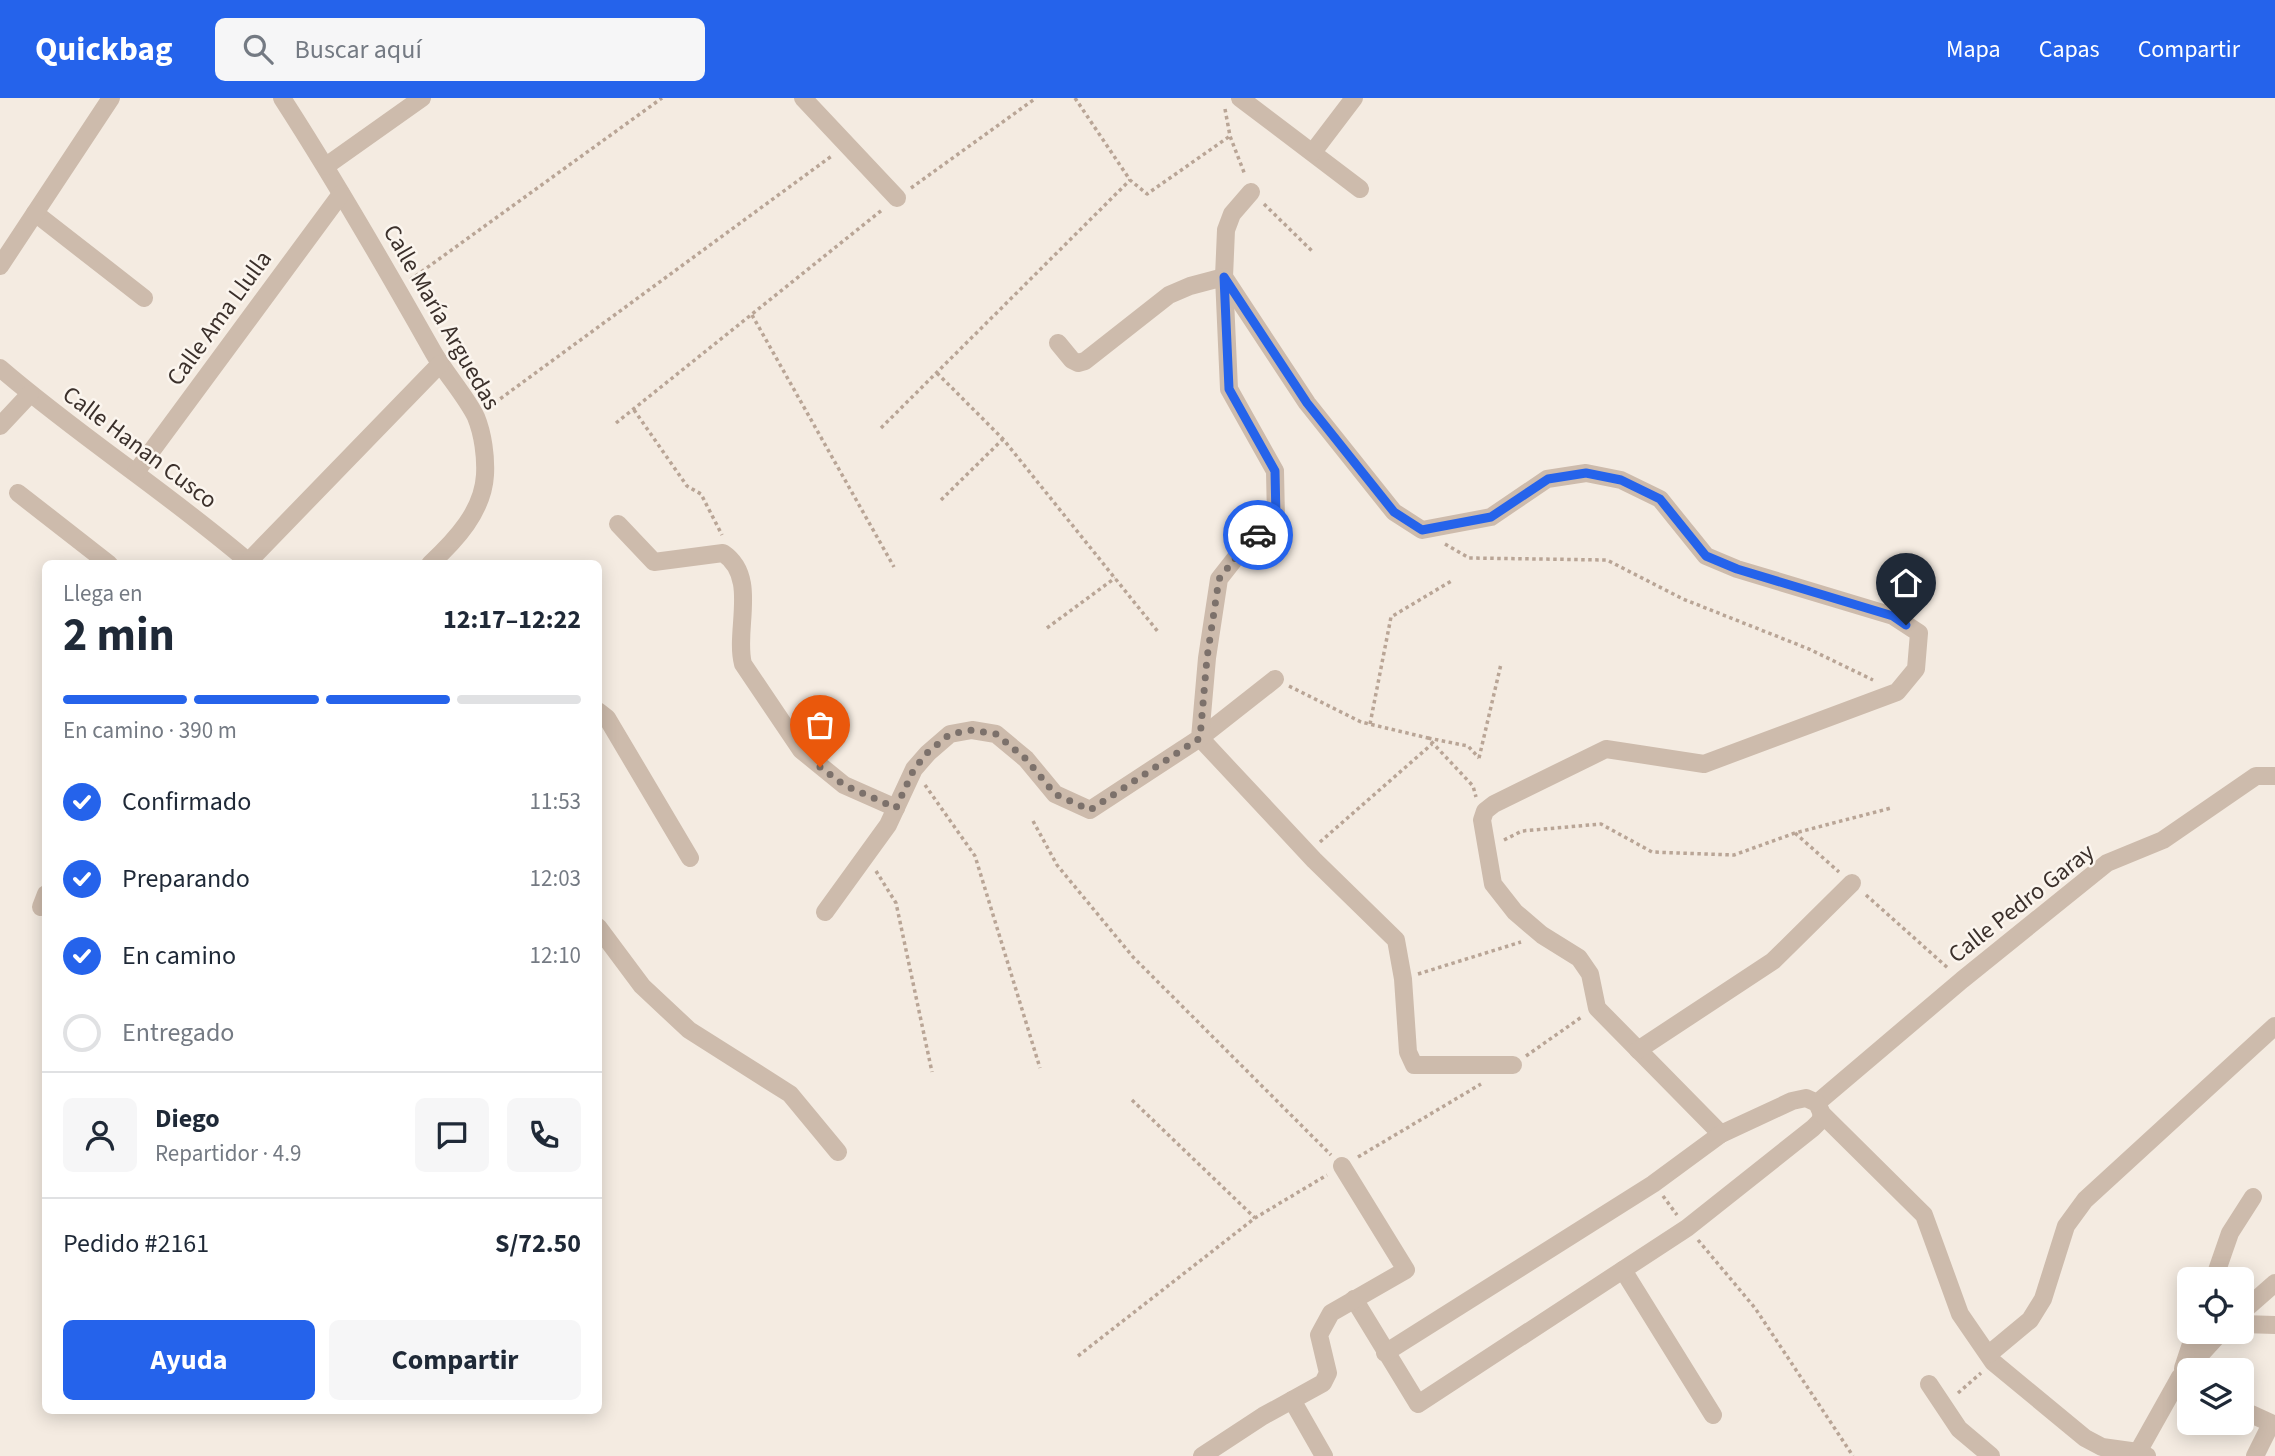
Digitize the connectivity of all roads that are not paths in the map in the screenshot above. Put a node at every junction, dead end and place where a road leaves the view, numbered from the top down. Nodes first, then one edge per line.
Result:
1 (111, 98) edge
2 (282, 98) edge
3 (422, 98) edge
4 (803, 98) edge
5 (1240, 98) edge
6 (1354, 98) edge
7 (1313, 152) junction
8 (326, 166) junction
9 (1360, 189) dead end
10 (1251, 192) dead end
11 (341, 194) junction
12 (897, 198) road end
13 (35, 213) junction
14 (0, 266) edge
15 (1224, 277) junction
16 (144, 298) dead end
17 (1058, 343) dead end
18 (440, 364) junction
19 (0, 368) edge
20 (30, 394) junction
21 (0, 426) edge
22 (136, 472) junction
23 (18, 493) dead end
24 (618, 524) dead end
25 (104, 560) edge
26 (244, 560) edge
27 (251, 560) edge
28 (437, 560) edge
29 (1275, 678) road end
30 (602, 714) edge
31 (1200, 738) junction
32 (2275, 776) edge
33 (896, 808) junction
34 (690, 858) dead end
35 (1852, 883) road end
36 (825, 912) dead end
37 (602, 932) edge
38 (2275, 1026) edge
39 (1638, 1050) junction
40 (1513, 1065) dead end
41 (1819, 1109) junction
42 (1721, 1134) junction
43 (838, 1152) dead end
44 (1342, 1166) road end
45 (2253, 1197) dead end
46 (2218, 1267) edge
47 (1623, 1270) junction
48 (2275, 1283) edge
49 (1354, 1299) junction
50 (2254, 1301) edge
51 (2254, 1324) edge
52 (2275, 1325) edge
53 (2210, 1344) edge
54 (1385, 1353) junction
55 (1991, 1358) junction
56 (2197, 1358) edge
57 (2177, 1383) edge
58 (1929, 1384) dead end
59 (1292, 1400) junction
60 (2254, 1414) edge
61 (1713, 1415) dead end
62 (2273, 1424) edge
63 (2142, 1454) edge
64 (1202, 1456) edge
65 (1324, 1456) edge
66 (1991, 1456) edge
67 (2255, 1456) edge

1 - 13 street
2 - 8 street, Calle María Arguedas
3 - 8 street
4 - 12 street
5 - 7 street
6 - 7 street
7 - 9 street
8 - 11 street, Calle María Arguedas
10 - 15 street
11 - 18 street, Calle María Arguedas
11 - 22 street, Calle Ama Llulla
13 - 14 street
13 - 16 street
15 - 17 street
15 - 31 street
15 - 39 street
18 - 27 street
18 - 28 street, Calle María Arguedas
19 - 20 street, Calle Hanan Cusco
20 - 21 street
20 - 22 street, Calle Hanan Cusco
22 - 26 street, Calle Hanan Cusco
23 - 25 street
24 - 33 street
29 - 31 street
30 - 34 street
31 - 33 street
31 - 40 street
32 - 41 street, Calle Pedro Garay
33 - 36 street
35 - 39 street
37 - 43 street
38 - 55 street
39 - 42 street
41 - 42 street
41 - 47 street, Calle Pedro Garay
41 - 55 street
42 - 54 street
44 - 49 street
45 - 46 street
47 - 54 street, Calle Pedro Garay
47 - 61 street
48 - 50 street
49 - 54 street
49 - 59 street
51 - 52 street
53 - 56 street
55 - 63 street
57 - 63 street
58 - 66 street
59 - 64 street
59 - 65 street
60 - 62 street
62 - 67 street

